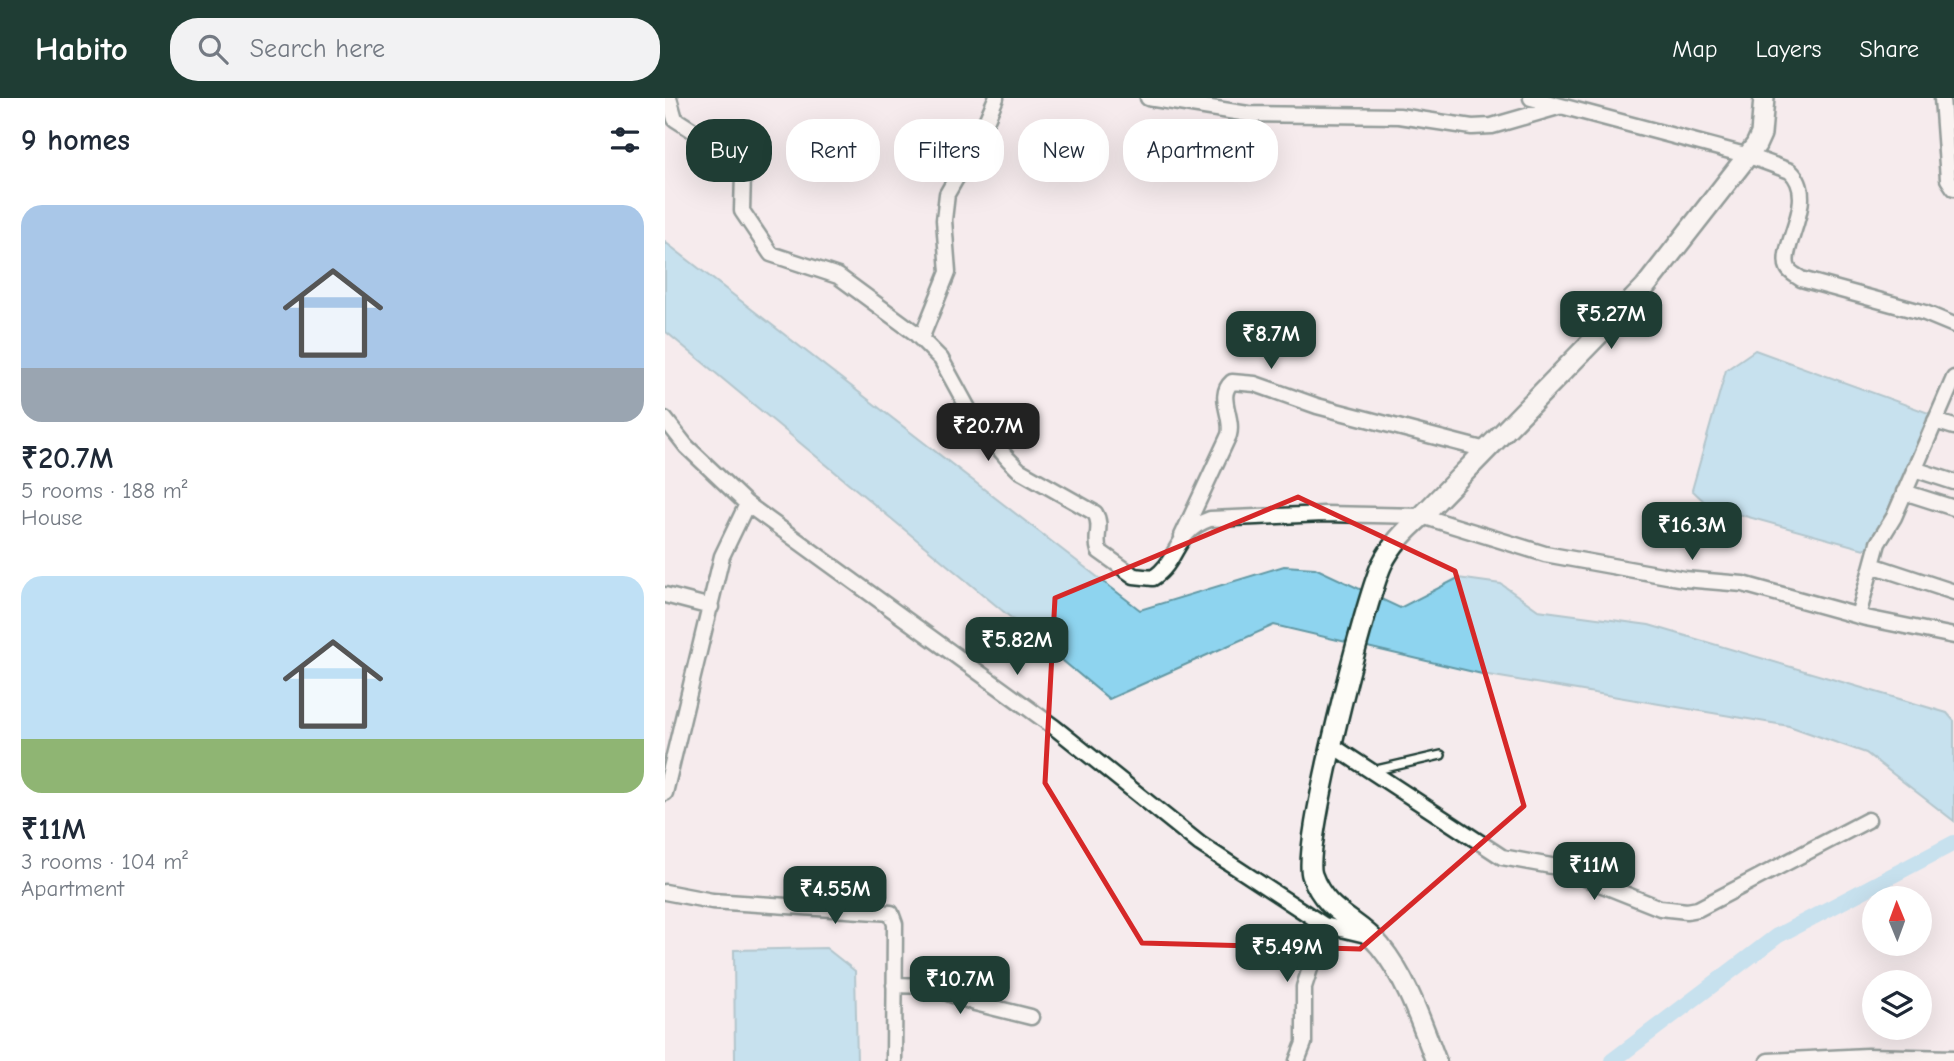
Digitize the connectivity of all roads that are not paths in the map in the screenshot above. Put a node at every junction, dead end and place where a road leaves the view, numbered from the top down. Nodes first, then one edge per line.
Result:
1 (669, 98) edge
2 (996, 98) edge
3 (1148, 98) edge
4 (1531, 98) edge
5 (1764, 98) edge
6 (1942, 98) edge
7 (1558, 107) junction
8 (1749, 156) junction
9 (1954, 188) edge
10 (1954, 325) edge
11 (921, 339) junction
12 (1954, 379) edge
13 (665, 419) edge
14 (1935, 421) junction
15 (1954, 427) edge
16 (1486, 450) junction
17 (1914, 469) junction
18 (1954, 482) edge
19 (1904, 492) junction
20 (747, 504) junction
21 (1954, 508) edge
22 (1422, 516) junction
23 (1182, 536) junction
24 (1872, 565) junction
25 (1954, 592) edge
26 (665, 595) edge
27 (711, 607) junction
28 (1857, 616) junction
29 (1954, 636) edge
30 (1333, 746) junction
31 (1441, 755) dead end
32 (1371, 771) junction
33 (666, 789) edge
34 (1868, 820) dead end
35 (665, 892) edge
36 (1324, 925) junction
37 (1367, 936) junction
38 (894, 985) junction
39 (1031, 1017) dead end
40 (1952, 1059) edge
41 (1791, 1060) edge
42 (894, 1061) edge
43 (1297, 1061) edge
44 (1436, 1061) edge
45 (1768, 1061) edge

1 - 11 street
2 - 11 street
3 - 7 street
4 - 7 street
5 - 8 main road
6 - 9 street
7 - 8 street
8 - 10 street
8 - 16 main road
11 - 23 street
12 - 14 street
13 - 20 street
14 - 15 street
14 - 17 street
16 - 22 main road
16 - 23 street
17 - 18 street
17 - 19 street
19 - 21 street
19 - 24 street
20 - 27 street
20 - 36 street
22 - 23 street
22 - 28 street
22 - 30 main road
24 - 25 street
24 - 28 street
26 - 27 street
27 - 33 street
28 - 29 street
30 - 32 street
30 - 37 main road
31 - 32 lane
32 - 34 street
35 - 38 street
36 - 37 street
36 - 43 street
37 - 44 main road
38 - 39 street
38 - 42 street
40 - 41 street
41 - 45 street

